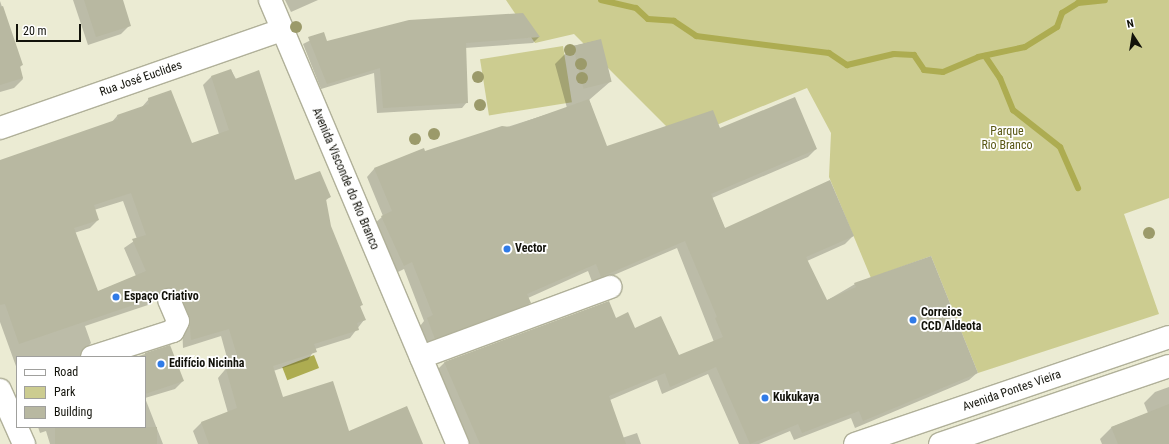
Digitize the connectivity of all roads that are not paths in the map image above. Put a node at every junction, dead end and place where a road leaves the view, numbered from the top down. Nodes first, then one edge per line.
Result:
1 (270, 0) edge
2 (282, 30) junction
3 (0, 128) edge
4 (610, 287) dead end
5 (169, 300) dead end
6 (1169, 338) edge
7 (95, 356) edge
8 (421, 357) junction
9 (1169, 366) edge
10 (16, 381) edge
11 (0, 386) edge
12 (0, 390) edge
13 (16, 426) edge
14 (17, 428) edge
15 (24, 444) edge
16 (458, 444) edge
17 (855, 444) edge
18 (940, 444) edge

1 - 2 main road, Avenida Visconde do Rio Branco
2 - 3 main road, Rua José Euclides
2 - 8 main road, Avenida Visconde do Rio Branco
4 - 8 main road
5 - 7 main road
6 - 17 main road, Avenida Pontes Vieira
8 - 16 main road, Avenida Visconde do Rio Branco
9 - 18 main road
10 - 11 main road
12 - 13 main road
14 - 15 main road

